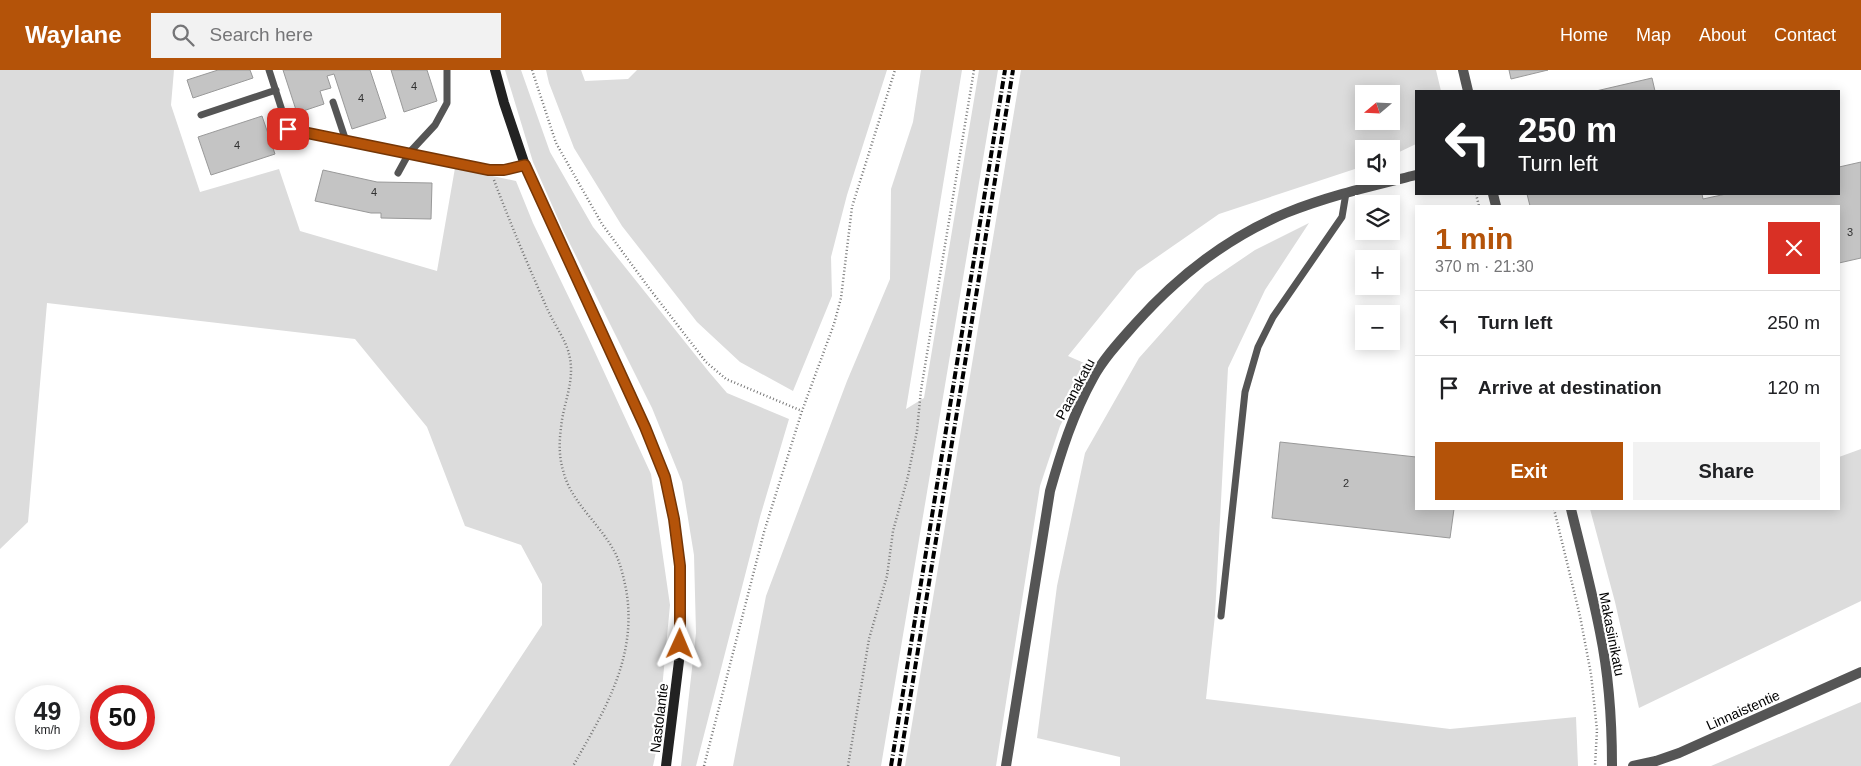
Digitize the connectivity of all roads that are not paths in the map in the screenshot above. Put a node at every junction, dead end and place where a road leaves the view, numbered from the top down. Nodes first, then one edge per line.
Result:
1 (269, 70) edge
2 (448, 70) edge
3 (496, 70) edge
4 (1463, 70) edge
5 (276, 90) junction
6 (1468, 90) edge
7 (333, 102) dead end
8 (202, 115) dead end
9 (346, 141) junction
10 (408, 153) junction
11 (525, 165) junction
12 (398, 173) dead end
13 (1415, 175) edge
14 (1346, 193) junction
15 (1570, 510) edge
16 (1221, 616) dead end
17 (1861, 672) edge
18 (666, 766) edge
19 (1006, 766) edge
20 (1612, 766) edge
21 (1633, 766) edge

1 - 5 lane
2 - 10 lane
3 - 11 main road, Nastolantie
4 - 6 street
5 - 8 lane
5 - 9 lane
7 - 9 lane
9 - 10 lane
10 - 11 lane
10 - 12 lane
11 - 18 main road, Nastolantie
13 - 14 street, Paanakatu
14 - 16 lane
14 - 19 street, Paanakatu
15 - 20 street, Makasiinikatu
17 - 21 street, Linnaistentie

